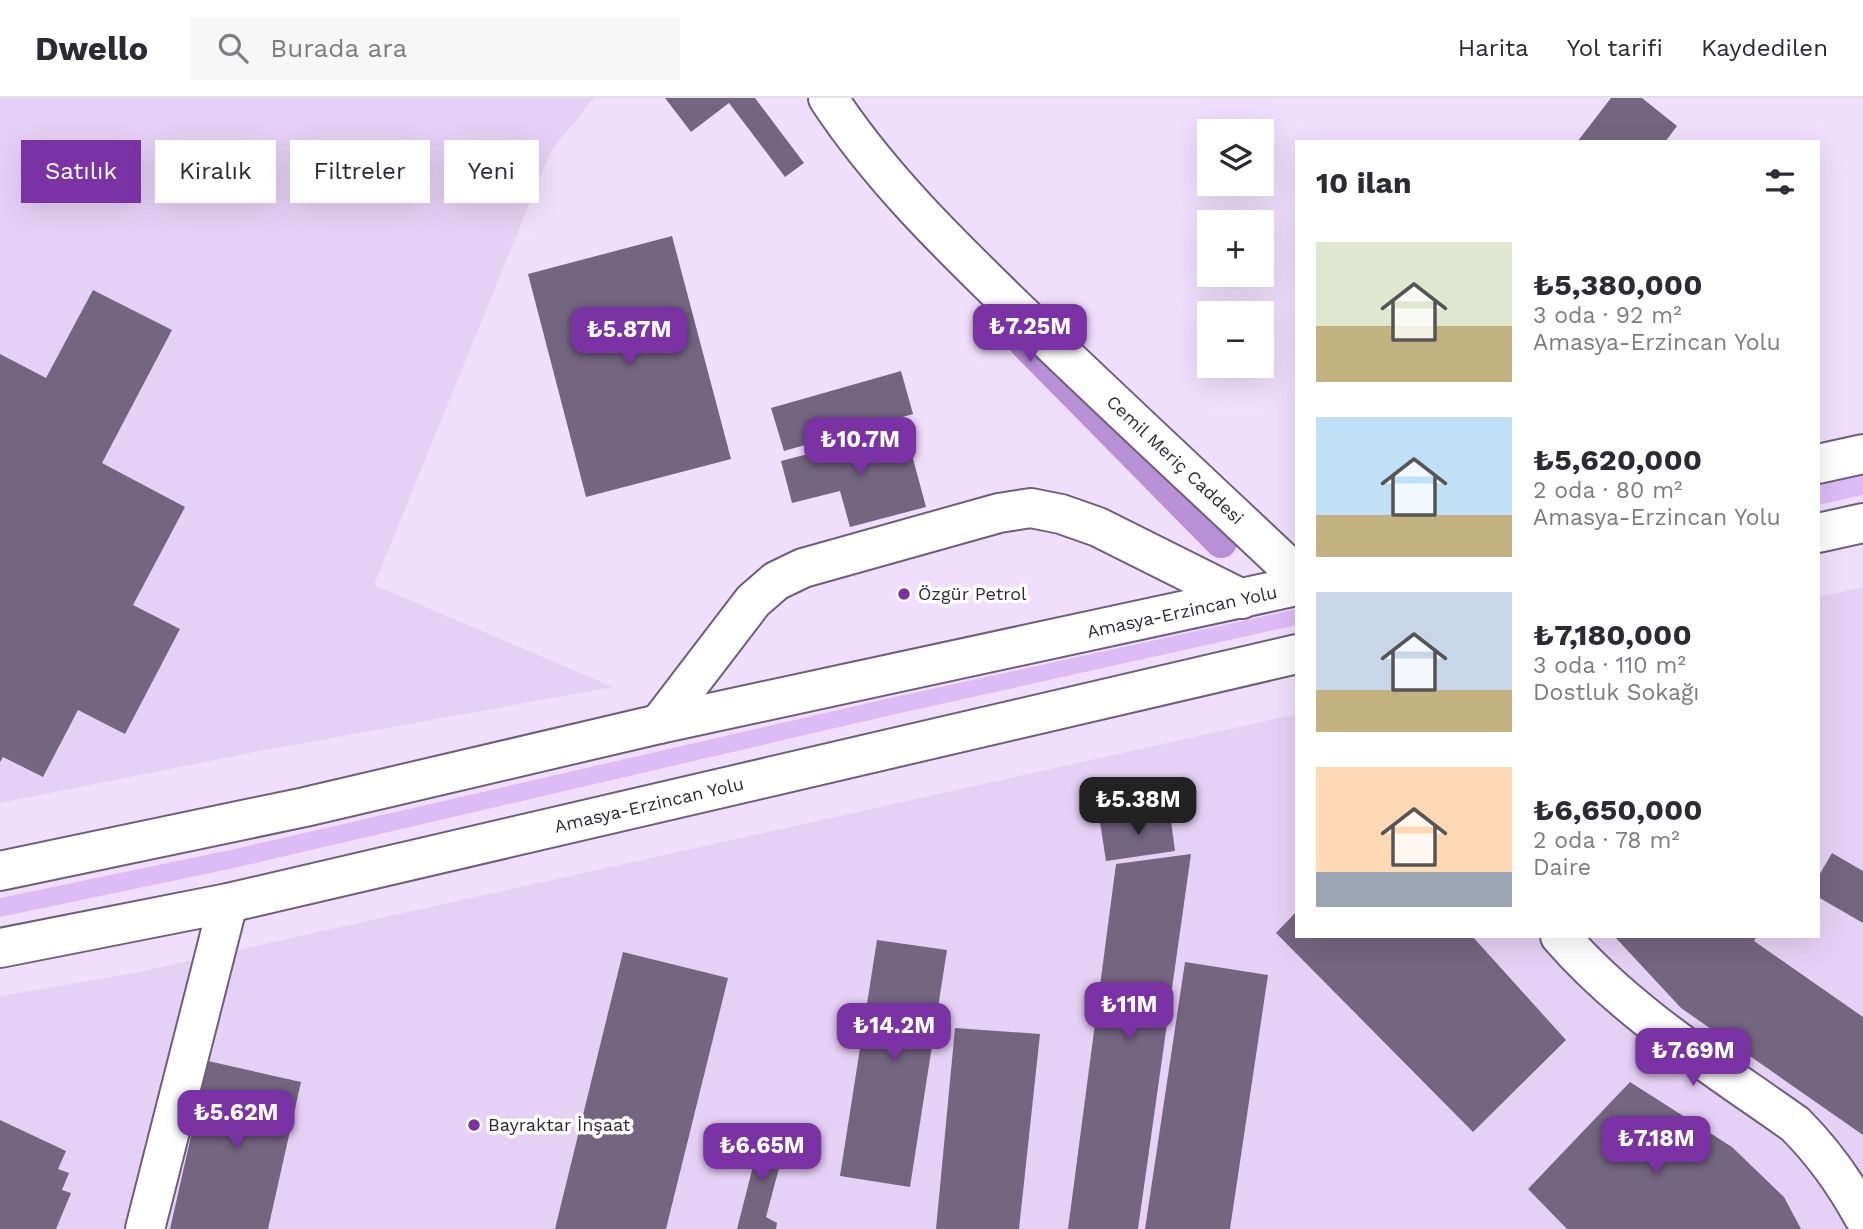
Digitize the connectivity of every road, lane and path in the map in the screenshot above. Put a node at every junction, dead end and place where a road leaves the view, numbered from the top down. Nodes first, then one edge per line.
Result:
1 (828, 98) edge
2 (1863, 454) edge
3 (1820, 464) edge
4 (1863, 523) edge
5 (1820, 533) edge
6 (1295, 573) edge
7 (1295, 586) edge
8 (1242, 599) junction
9 (1295, 654) edge
10 (659, 724) junction
11 (0, 871) edge
12 (228, 903) junction
13 (1562, 938) edge
14 (0, 948) edge
15 (1863, 1216) edge
16 (145, 1229) edge

1 - 6 main road, Cemil Meriç Caddesi
2 - 3 main road
4 - 5 main road
7 - 8 main road, Amasya-Erzincan Yolu
8 - 10 main road, Amasya-Erzincan Yolu
8 - 10 main road
9 - 12 main road, Amasya-Erzincan Yolu
10 - 11 main road, Amasya-Erzincan Yolu
12 - 14 main road, Amasya-Erzincan Yolu
12 - 16 main road
13 - 15 main road

